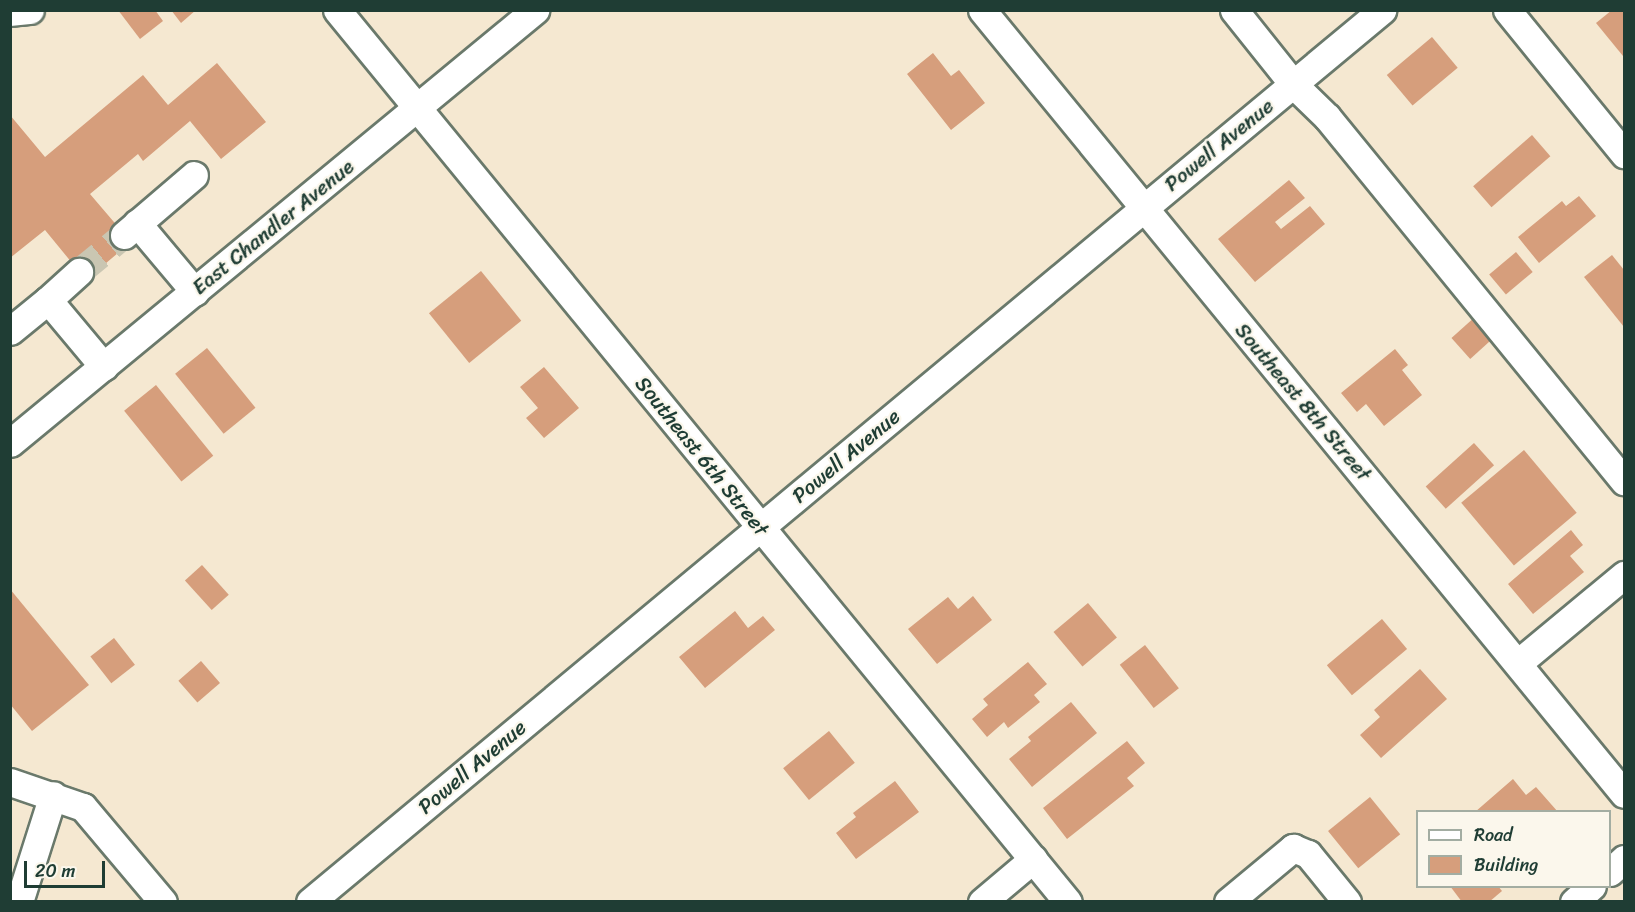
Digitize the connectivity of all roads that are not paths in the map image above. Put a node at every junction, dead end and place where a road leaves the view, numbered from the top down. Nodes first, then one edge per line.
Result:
1 (30, 10) edge
2 (337, 10) edge
3 (535, 10) edge
4 (982, 10) edge
5 (1234, 10) edge
6 (1382, 10) edge
7 (1507, 10) edge
8 (10, 12) edge
9 (1293, 84) junction
10 (417, 109) junction
11 (1624, 154) edge
12 (194, 175) dead end
13 (1143, 208) junction
14 (79, 272) tunnel mouth
15 (195, 292) junction
16 (48, 300) junction
17 (10, 331) edge
18 (104, 367) junction
19 (10, 443) edge
20 (1624, 481) edge
21 (761, 527) junction
22 (1624, 575) edge
23 (1518, 663) junction
24 (10, 782) edge
25 (1624, 794) edge
26 (53, 795) junction
27 (1033, 858) junction
28 (1624, 859) edge
29 (1611, 871) edge
30 (1590, 888) edge
31 (19, 902) edge
32 (163, 902) edge
33 (310, 902) edge
34 (982, 902) edge
35 (1068, 902) edge
36 (1228, 902) edge
37 (1347, 902) edge
38 (1574, 902) edge

1 - 8 street
2 - 10 street, Southeast 6th Street
3 - 10 street, East Chandler Avenue
4 - 13 street, Southeast 8th Street
5 - 9 street
6 - 9 street, Powell Avenue
7 - 11 street
9 - 13 street, Powell Avenue
9 - 20 street
10 - 15 street, East Chandler Avenue
10 - 21 street, Southeast 6th Street
12 - 15 street
13 - 21 street, Powell Avenue
13 - 23 street, Southeast 8th Street
14 - 16 street
15 - 18 street, East Chandler Avenue
16 - 17 street
16 - 18 street
18 - 19 street, East Chandler Avenue
21 - 27 street, Southeast 6th Street
21 - 33 street, Powell Avenue
22 - 23 street
23 - 25 street, Southeast 8th Street
24 - 26 street
26 - 31 street
26 - 32 street
27 - 34 street
27 - 35 street, Southeast 6th Street
28 - 29 street
30 - 38 street
36 - 37 street

